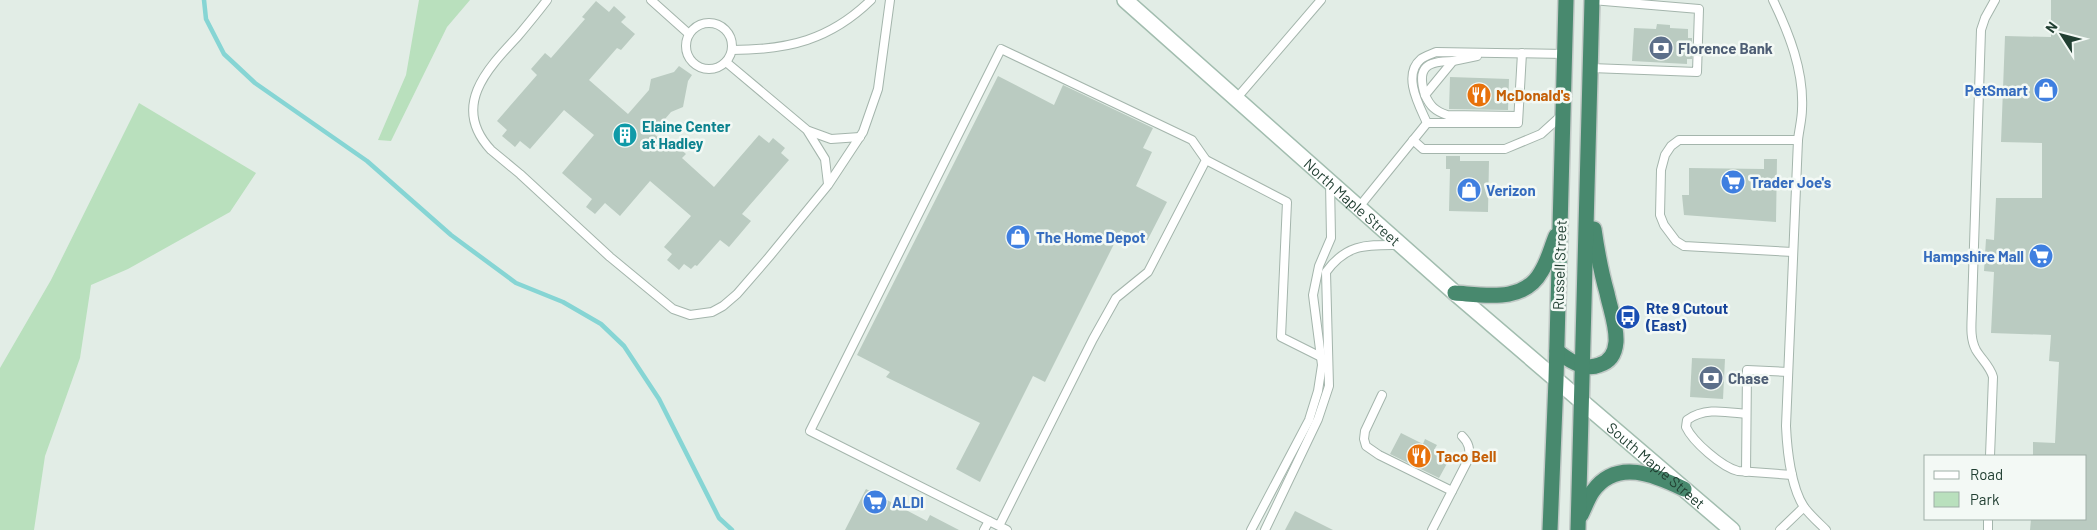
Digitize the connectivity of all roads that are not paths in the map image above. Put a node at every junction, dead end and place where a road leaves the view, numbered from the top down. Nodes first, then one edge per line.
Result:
1 (547, 0) edge
2 (651, 0) edge
3 (871, 0) edge
4 (890, 0) edge
5 (1125, 0) edge
6 (1321, 0) edge
7 (1566, 0) edge
8 (1592, 0) edge
9 (1773, 0) edge
10 (1995, 0) edge
11 (690, 34) junction
12 (732, 50) junction
13 (1489, 53) junction
14 (1522, 54) junction
15 (1565, 54) junction
16 (1453, 61) junction
17 (726, 62) junction
18 (1591, 68) junction
19 (1425, 95) junction
20 (1236, 99) junction
21 (1564, 114) junction
22 (1518, 116) junction
23 (1426, 123) junction
24 (807, 130) junction
25 (860, 137) junction
26 (1413, 140) junction
27 (1798, 140) junction
28 (1206, 160) junction
29 (1330, 182) junction
30 (828, 185) junction
31 (1588, 188) junction
32 (1359, 207) junction
33 (1560, 222) junction
34 (1400, 245) junction
35 (1793, 252) junction
36 (1455, 293) junction
37 (1557, 351) junction
38 (1321, 357) junction
39 (1582, 365) junction
40 (1788, 372) junction
41 (1556, 380) junction
42 (1382, 395) dead end
43 (1580, 400) junction
44 (1746, 414) junction
45 (1462, 436) dead end
46 (1990, 455) edge
47 (1746, 472) junction
48 (1792, 474) junction
49 (1684, 489) junction
50 (1452, 492) junction
51 (1804, 506) junction
52 (989, 521) junction
53 (999, 526) junction
54 (1578, 526) edge
55 (984, 530) edge
56 (1007, 530) edge
57 (1251, 530) edge
58 (1265, 530) edge
59 (1432, 530) edge
60 (1550, 530) edge
61 (1732, 530) edge
62 (1780, 530) edge
63 (1826, 530) edge

1 - 30 lane
2 - 11 lane
3 - 12 lane
4 - 25 lane
5 - 20 main road, North Maple Street
6 - 20 lane
7 - 15 highway, Russell Street
8 - 18 highway, Russell Street
8 - 18 lane
9 - 27 lane
10 - 46 lane
11 - 12 lane
11 - 17 lane
12 - 17 lane
13 - 14 lane
13 - 16 lane
13 - 23 lane
14 - 15 lane
14 - 22 lane
15 - 21 highway, Russell Street
16 - 19 lane
16 - 19 lane
17 - 24 lane
18 - 31 highway, Russell Street
19 - 22 lane
20 - 29 main road, North Maple Street
21 - 26 lane
21 - 33 highway, Russell Street
22 - 23 lane
23 - 26 lane
24 - 25 lane
24 - 30 lane
25 - 30 lane
26 - 32 lane
27 - 35 lane
27 - 35 lane
28 - 38 lane
28 - 52 lane
28 - 53 lane
29 - 32 main road, North Maple Street
29 - 38 lane
31 - 39 highway, Russell Street
31 - 39 highway
32 - 34 main road, North Maple Street
33 - 36 highway
33 - 37 highway, Russell Street
34 - 36 main road, North Maple Street
34 - 58 lane
35 - 40 lane
36 - 41 main road, North Maple Street
37 - 39 highway
37 - 41 highway, Russell Street
38 - 57 lane
39 - 43 highway, Russell Street
40 - 44 lane
40 - 48 lane
41 - 43 main road, North Maple Street
41 - 60 highway, Russell Street
42 - 50 lane
43 - 49 main road, South Maple Street
43 - 54 highway, Russell Street
44 - 47 lane
44 - 47 lane
45 - 50 lane
47 - 48 lane
48 - 51 lane
49 - 54 highway
49 - 61 main road, South Maple Street
50 - 59 lane
51 - 62 lane
51 - 63 lane
52 - 53 lane
52 - 55 lane
53 - 56 lane

